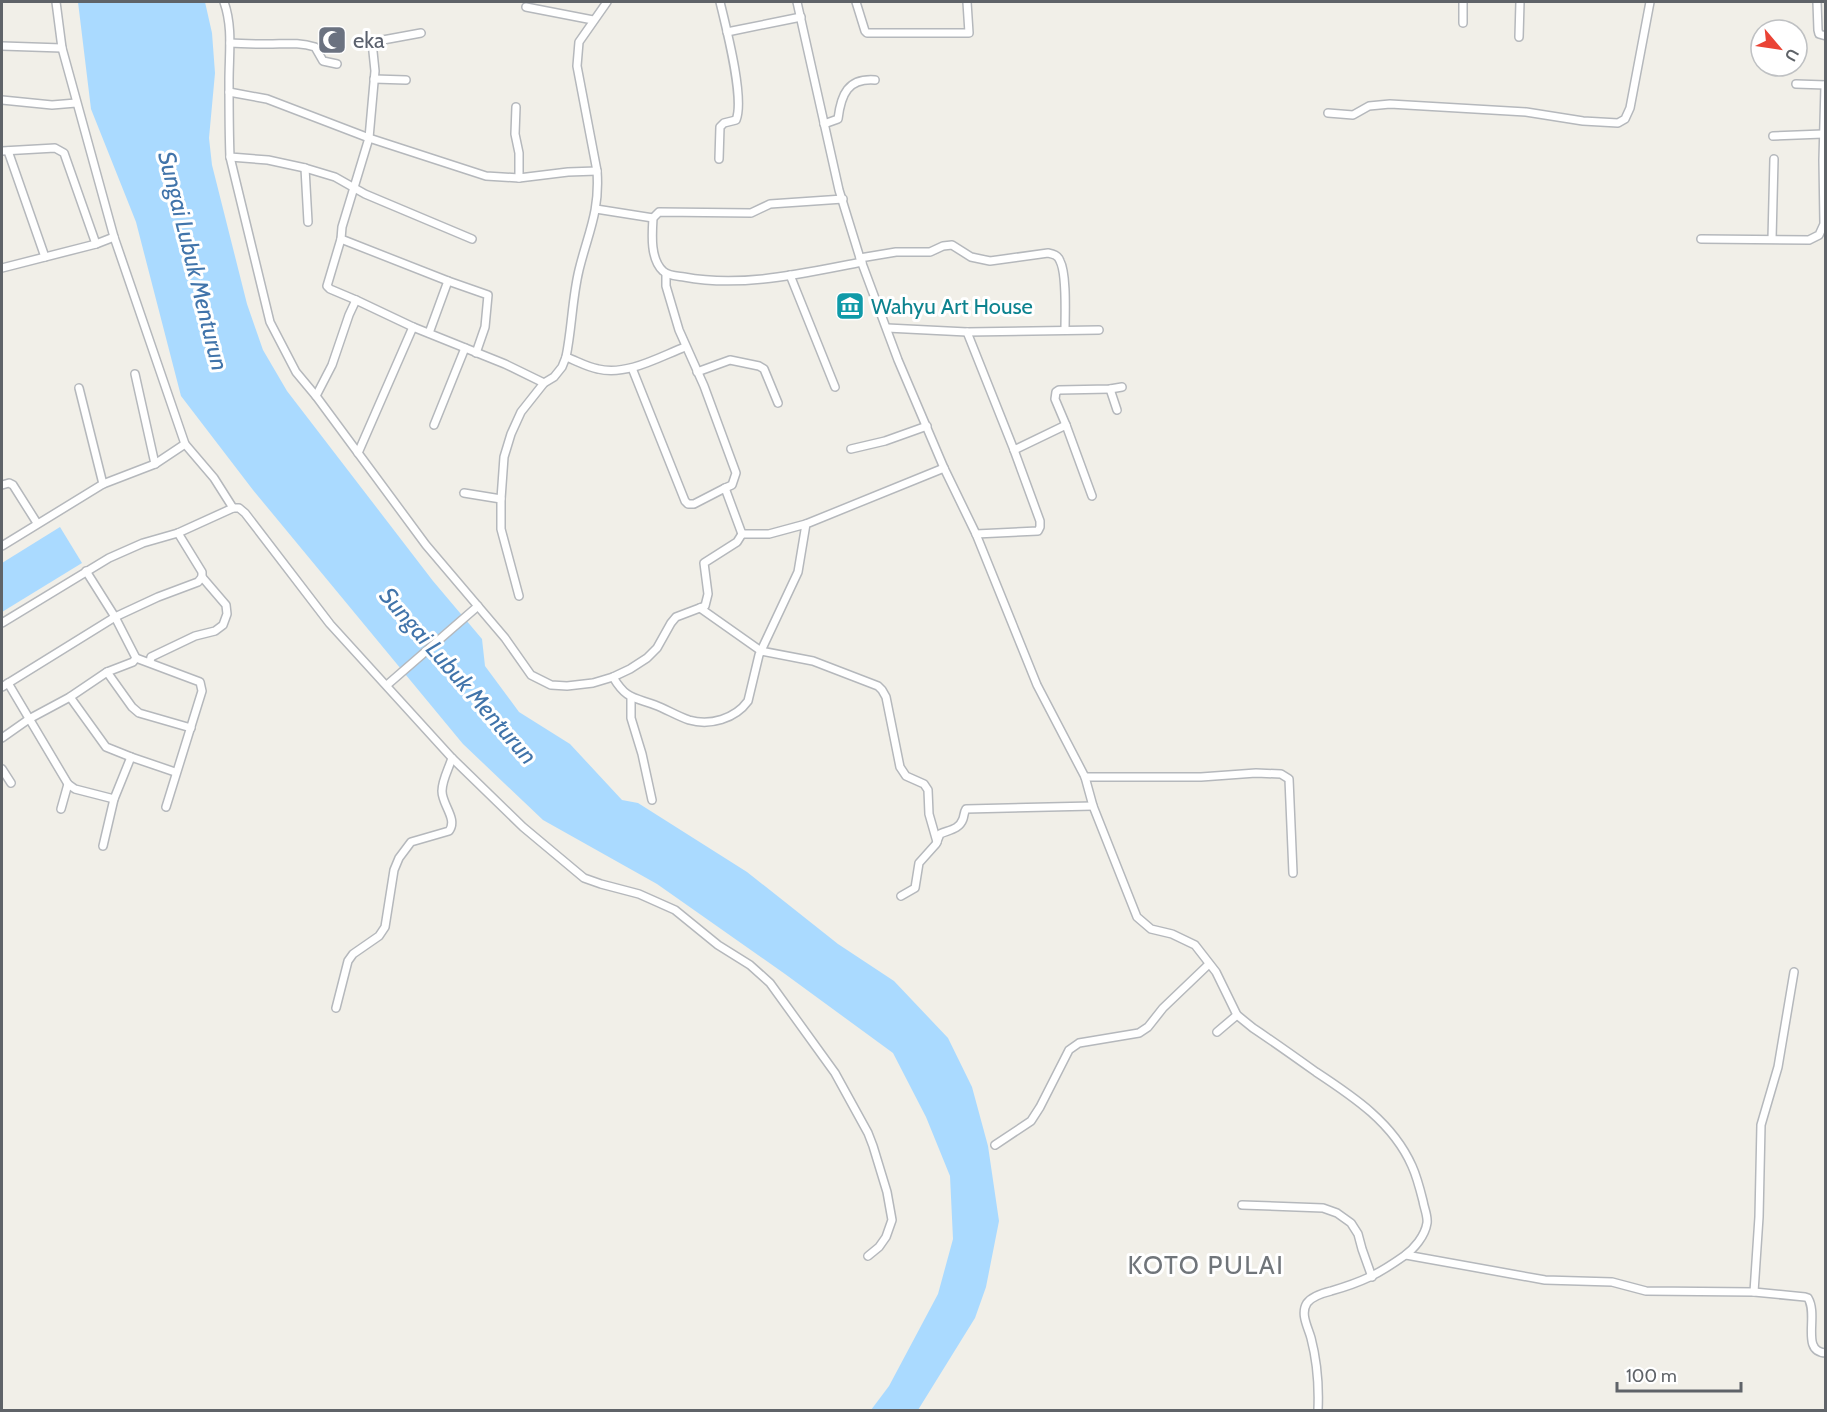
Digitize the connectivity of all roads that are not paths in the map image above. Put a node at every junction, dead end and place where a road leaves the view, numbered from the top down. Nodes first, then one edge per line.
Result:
1 (56, 2) edge
2 (224, 2) edge
3 (607, 2) edge
4 (720, 2) edge
5 (797, 2) edge
6 (856, 2) edge
7 (967, 2) edge
8 (1463, 2) edge
9 (1520, 2) edge
10 (1650, 2) edge
11 (1817, 2) edge
12 (526, 7) dead end
13 (801, 17) junction
14 (593, 20) junction
15 (1462, 23) dead end
16 (728, 32) junction
17 (421, 33) dead end
18 (1826, 36) edge
19 (1519, 37) dead end
20 (230, 43) junction
21 (2, 46) edge
22 (62, 48) junction
23 (337, 64) dead end
24 (374, 79) junction
25 (406, 80) dead end
26 (876, 80) dead end
27 (1796, 84) dead end
28 (1825, 85) edge
29 (230, 92) junction
30 (2, 100) edge
31 (76, 103) junction
32 (516, 107) dead end
33 (1328, 113) dead end
34 (824, 124) junction
35 (1823, 134) junction
36 (1773, 136) dead end
37 (369, 138) junction
38 (5, 151) edge
39 (230, 157) junction
40 (720, 159) dead end
41 (1774, 159) dead end
42 (305, 168) junction
43 (597, 171) junction
44 (519, 178) junction
45 (354, 189) junction
46 (843, 199) junction
47 (596, 209) junction
48 (653, 218) junction
49 (308, 222) dead end
50 (114, 237) junction
51 (341, 239) junction
52 (472, 239) dead end
53 (1701, 239) dead end
54 (1772, 239) junction
55 (96, 244) junction
56 (45, 257) junction
57 (861, 260) junction
58 (3, 265) edge
59 (666, 274) junction
60 (790, 275) junction
61 (448, 281) junction
62 (356, 300) junction
63 (413, 327) junction
64 (887, 328) junction
65 (1065, 330) junction
66 (1099, 330) dead end
67 (967, 332) junction
68 (429, 333) junction
69 (685, 347) junction
70 (465, 348) junction
71 (477, 353) junction
72 (566, 357) junction
73 (633, 368) junction
74 (697, 372) junction
75 (135, 374) dead end
76 (544, 384) junction
77 (835, 387) dead end
78 (1122, 387) dead end
79 (79, 388) dead end
80 (1110, 389) junction
81 (316, 396) junction
82 (778, 403) dead end
83 (1117, 410) dead end
84 (434, 425) dead end
85 (1066, 425) junction
86 (927, 426) junction
87 (185, 444) junction
88 (851, 449) dead end
89 (1014, 450) junction
90 (358, 453) junction
91 (155, 464) junction
92 (944, 468) junction
93 (103, 484) junction
94 (2, 485) edge
95 (725, 488) junction
96 (464, 493) dead end
97 (1092, 496) dead end
98 (501, 499) junction
99 (233, 508) junction
100 (37, 523) junction
101 (806, 524) junction
102 (178, 533) junction
103 (742, 534) junction
104 (976, 534) junction
105 (2, 546) edge
106 (86, 571) junction
107 (202, 577) junction
108 (519, 596) dead end
109 (700, 608) junction
110 (475, 609) junction
111 (115, 617) junction
112 (2, 623) edge
113 (761, 651) junction
114 (136, 658) junction
115 (150, 662) junction
116 (107, 672) junction
117 (613, 677) junction
118 (389, 682) junction
119 (5, 685) edge
120 (69, 697) junction
121 (631, 698) junction
122 (29, 719) junction
123 (190, 728) junction
124 (2, 738) edge
125 (131, 758) junction
126 (452, 758) junction
127 (2, 769) edge
128 (176, 772) junction
129 (1085, 777) junction
130 (11, 783) dead end
131 (68, 784) junction
132 (114, 799) junction
133 (652, 800) dead end
134 (1093, 806) junction
135 (166, 807) dead end
136 (61, 809) dead end
137 (938, 842) junction
138 (103, 846) dead end
139 (1293, 873) dead end
140 (901, 896) dead end
141 (1209, 964) junction
142 (1794, 972) dead end
143 (336, 1008) dead end
144 (1237, 1015) junction
145 (1217, 1032) dead end
146 (995, 1144) dead end
147 (1242, 1205) dead end
148 (1406, 1255) junction
149 (868, 1256) dead end
150 (1372, 1277) junction
151 (1754, 1292) junction
152 (1826, 1353) edge
153 (1318, 1410) edge

1 - 22 street
2 - 20 street
3 - 14 street
4 - 16 street
5 - 13 street
6 - 7 street
8 - 15 street
9 - 19 street
10 - 33 street
11 - 18 street
12 - 14 street
13 - 16 street
13 - 34 street
14 - 43 street
16 - 40 street
17 - 24 street
20 - 23 street
20 - 29 street
21 - 22 street
22 - 31 street
24 - 25 street
24 - 37 street
26 - 34 street
27 - 28 street
28 - 35 street
29 - 37 street
29 - 39 street
30 - 31 street
31 - 50 street
32 - 44 street
34 - 46 street
35 - 36 street
35 - 54 street
37 - 44 street
37 - 45 street
38 - 55 street
38 - 56 street
39 - 42 street
39 - 81 street
41 - 54 street
42 - 45 street
42 - 49 street
43 - 44 street
43 - 47 street
45 - 51 street
45 - 52 street
46 - 48 street
46 - 57 street
47 - 48 street
47 - 72 street
48 - 59 street
50 - 55 street
50 - 87 street
51 - 61 street
51 - 62 street
53 - 54 street
55 - 56 street
56 - 58 street
57 - 60 street
57 - 64 street
57 - 65 street
59 - 60 street
59 - 69 street
60 - 77 street
61 - 68 street
61 - 71 street
62 - 63 street
62 - 81 street
63 - 68 street
63 - 90 street
64 - 67 street
64 - 86 street
65 - 66 street
65 - 67 street
67 - 89 street
68 - 70 street
69 - 73 street
69 - 74 street
70 - 71 street
70 - 84 street
71 - 76 street
72 - 73 street
72 - 76 street
73 - 95 street
74 - 82 street
74 - 95 street
75 - 91 street
76 - 98 street
78 - 80 street
79 - 93 street
80 - 83 street
80 - 85 street
81 - 90 street
85 - 89 street
85 - 97 street
86 - 88 street
86 - 92 street
87 - 91 street
87 - 99 street
89 - 104 street
90 - 110 street
91 - 93 street
92 - 101 street
92 - 104 street
93 - 100 street
94 - 100 street
95 - 103 street
96 - 98 street
98 - 108 street
99 - 102 street
99 - 118 street
100 - 105 street
101 - 103 street
101 - 113 street
102 - 106 street
102 - 107 street
103 - 109 street
104 - 129 street
106 - 111 street
106 - 112 street
107 - 111 street
107 - 115 street
109 - 113 street
109 - 117 street
110 - 117 street
110 - 118 street
111 - 114 street
111 - 119 street
113 - 121 street
113 - 137 street
114 - 115 street
114 - 116 street
115 - 123 street
116 - 120 street
116 - 123 street
117 - 121 street
118 - 126 street
119 - 122 street
120 - 122 street
120 - 125 street
121 - 133 street
122 - 124 street
122 - 131 street
123 - 128 street
125 - 128 street
125 - 132 street
126 - 143 street
126 - 149 street
127 - 130 street
128 - 135 street
129 - 134 street
129 - 139 street
131 - 132 street
131 - 136 street
132 - 138 street
134 - 137 street
134 - 141 street
137 - 140 street
141 - 144 street
141 - 146 street
142 - 151 street
144 - 145 street
144 - 148 street
147 - 150 street
148 - 150 street
148 - 151 street
150 - 153 street
151 - 152 street

